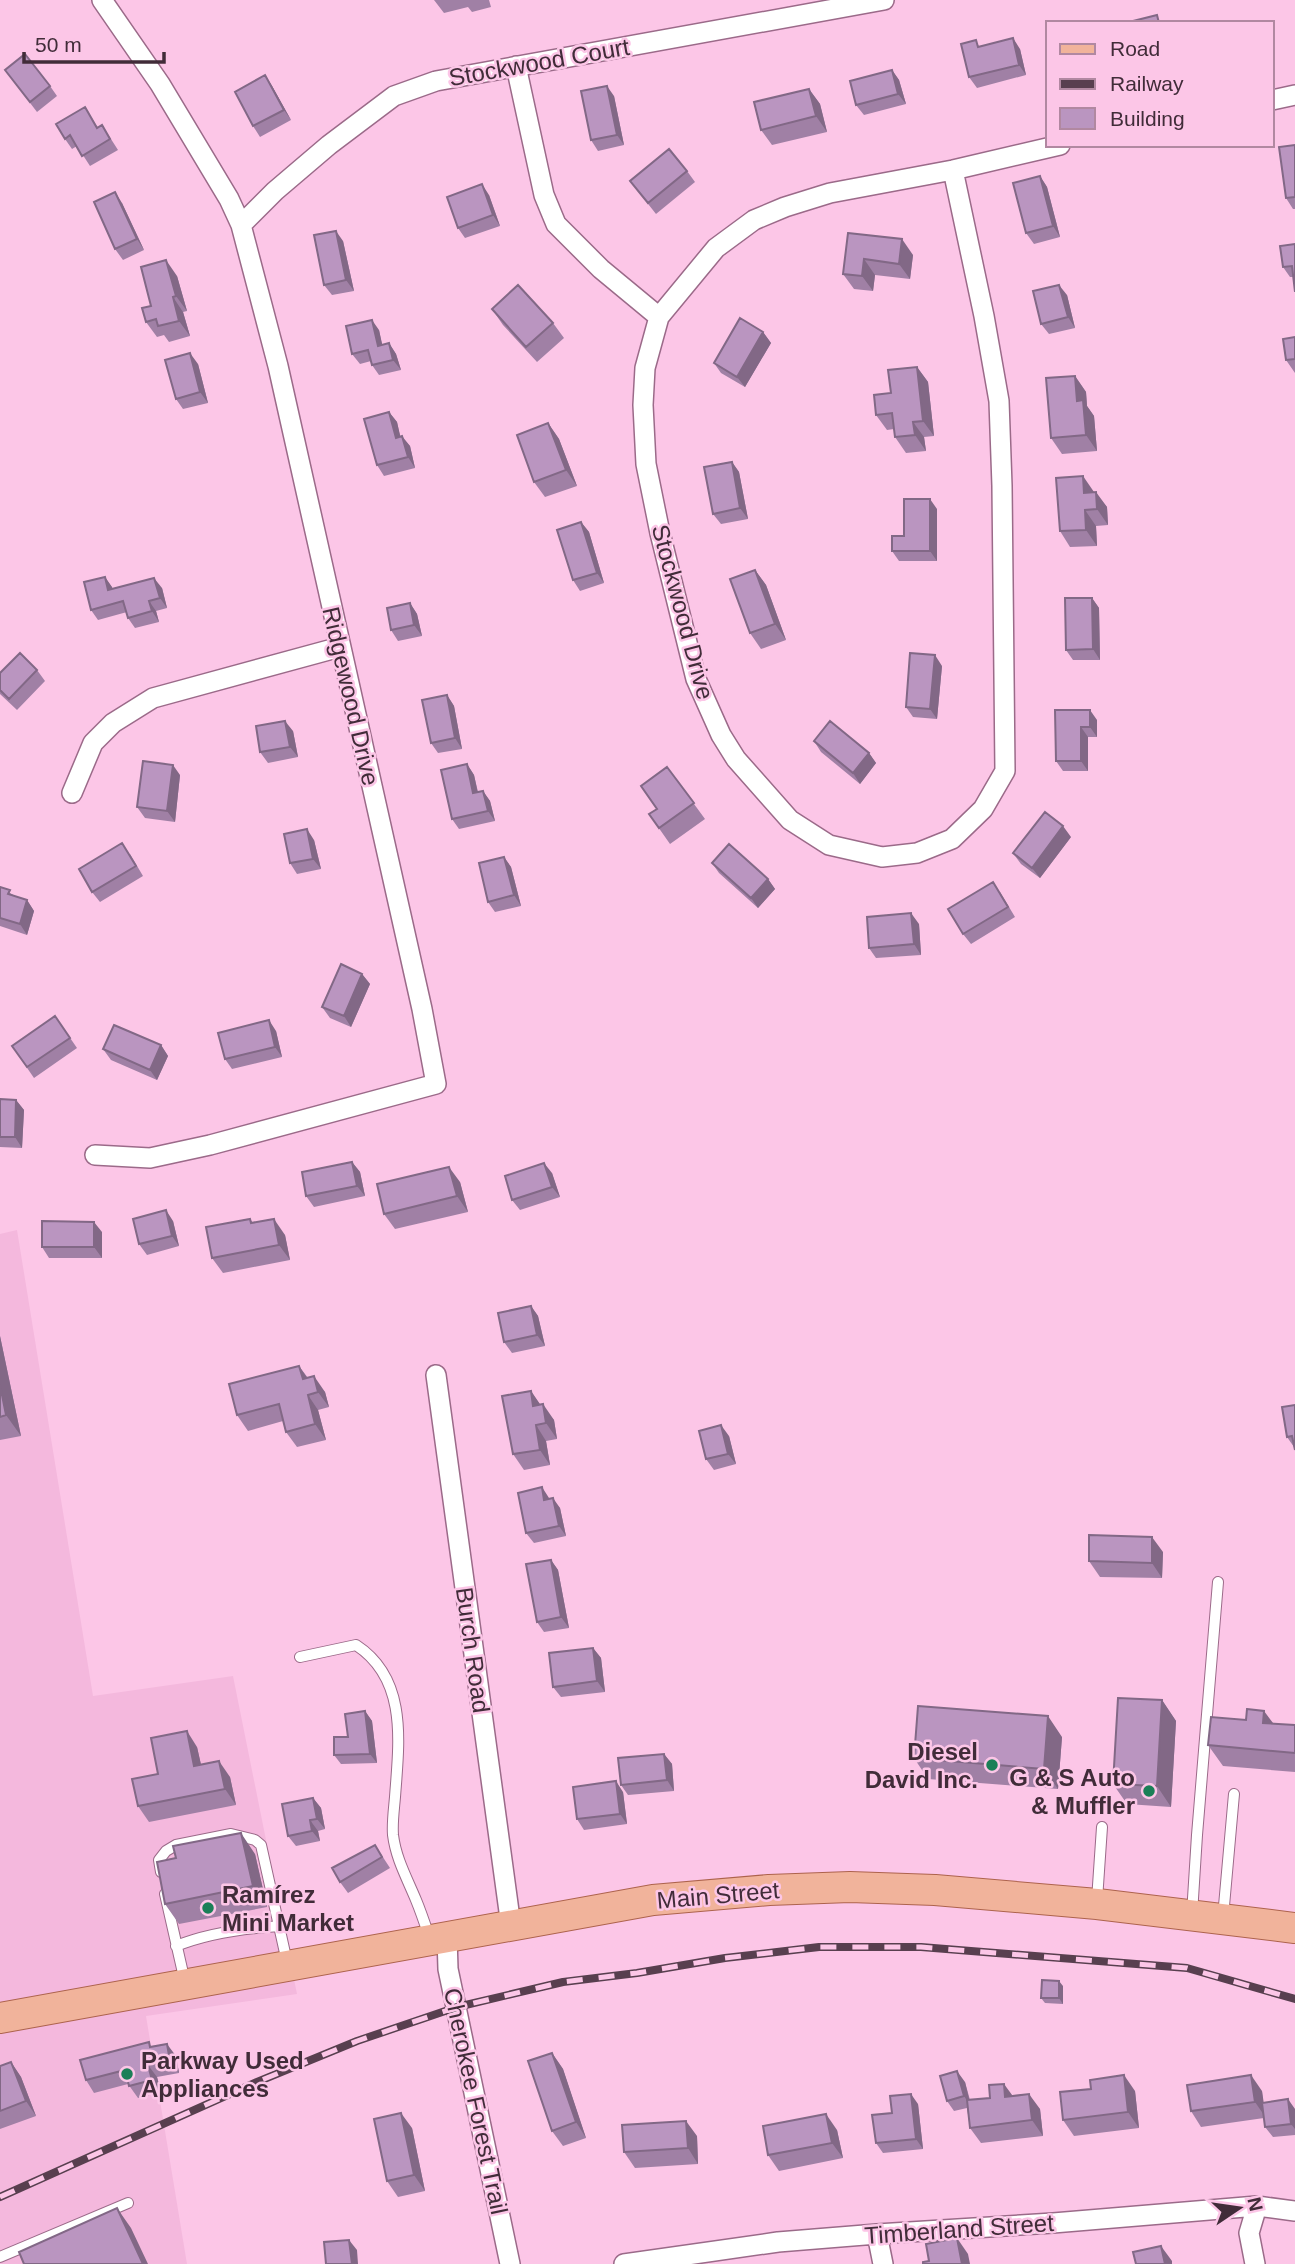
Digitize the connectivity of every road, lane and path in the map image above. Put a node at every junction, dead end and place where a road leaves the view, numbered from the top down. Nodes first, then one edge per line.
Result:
1 (102, 0) edge
2 (884, 0) edge
3 (516, 66) junction
4 (1295, 95) edge
5 (1274, 100) edge
6 (1051, 147) edge
7 (953, 170) junction
8 (241, 225) junction
9 (659, 317) junction
10 (340, 647) junction
11 (72, 793) dead end
12 (95, 1155) dead end
13 (436, 1375) dead end
14 (1218, 1582) dead end
15 (300, 1657) dead end
16 (1234, 1794) dead end
17 (1102, 1827) dead end
18 (1097, 1904) junction
19 (1192, 1914) junction
20 (1223, 1918) junction
21 (279, 1926) junction
22 (511, 1926) junction
23 (1295, 1928) edge
24 (438, 1938) junction
25 (176, 1946) junction
26 (288, 1966) junction
27 (186, 1984) junction
28 (0, 2018) edge
29 (128, 2203) dead end
30 (1257, 2206) junction
31 (1295, 2211) edge
32 (877, 2234) junction
33 (0, 2257) edge
34 (510, 2264) edge
35 (624, 2264) edge
36 (883, 2264) edge
37 (1255, 2264) edge

1 - 8 street, Ridgewood Drive
2 - 3 street, Stockwood Court
3 - 8 street, Stockwood Court
3 - 9 street
4 - 5 street
6 - 7 street, Stockwood Drive
7 - 9 street, Stockwood Drive
7 - 9 street, Stockwood Drive
8 - 10 street, Ridgewood Drive
10 - 11 street
10 - 12 street, Ridgewood Drive
13 - 22 street, Burch Road
14 - 19 lane
15 - 24 lane
16 - 20 lane
17 - 18 lane
18 - 19 main road, Main Street
18 - 22 main road, Main Street
19 - 20 main road, Main Street
20 - 23 main road, Main Street
21 - 25 lane
21 - 25 lane
21 - 26 lane
22 - 24 main road, Main Street
24 - 26 main road, Main Street
24 - 34 street, Cherokee Forest Trail
25 - 27 lane
26 - 27 main road, Main Street
27 - 28 main road, Main Street
29 - 33 lane
30 - 31 street, Timberland Street
30 - 32 street, Timberland Street
30 - 37 street
32 - 35 street, Timberland Street
32 - 36 street

